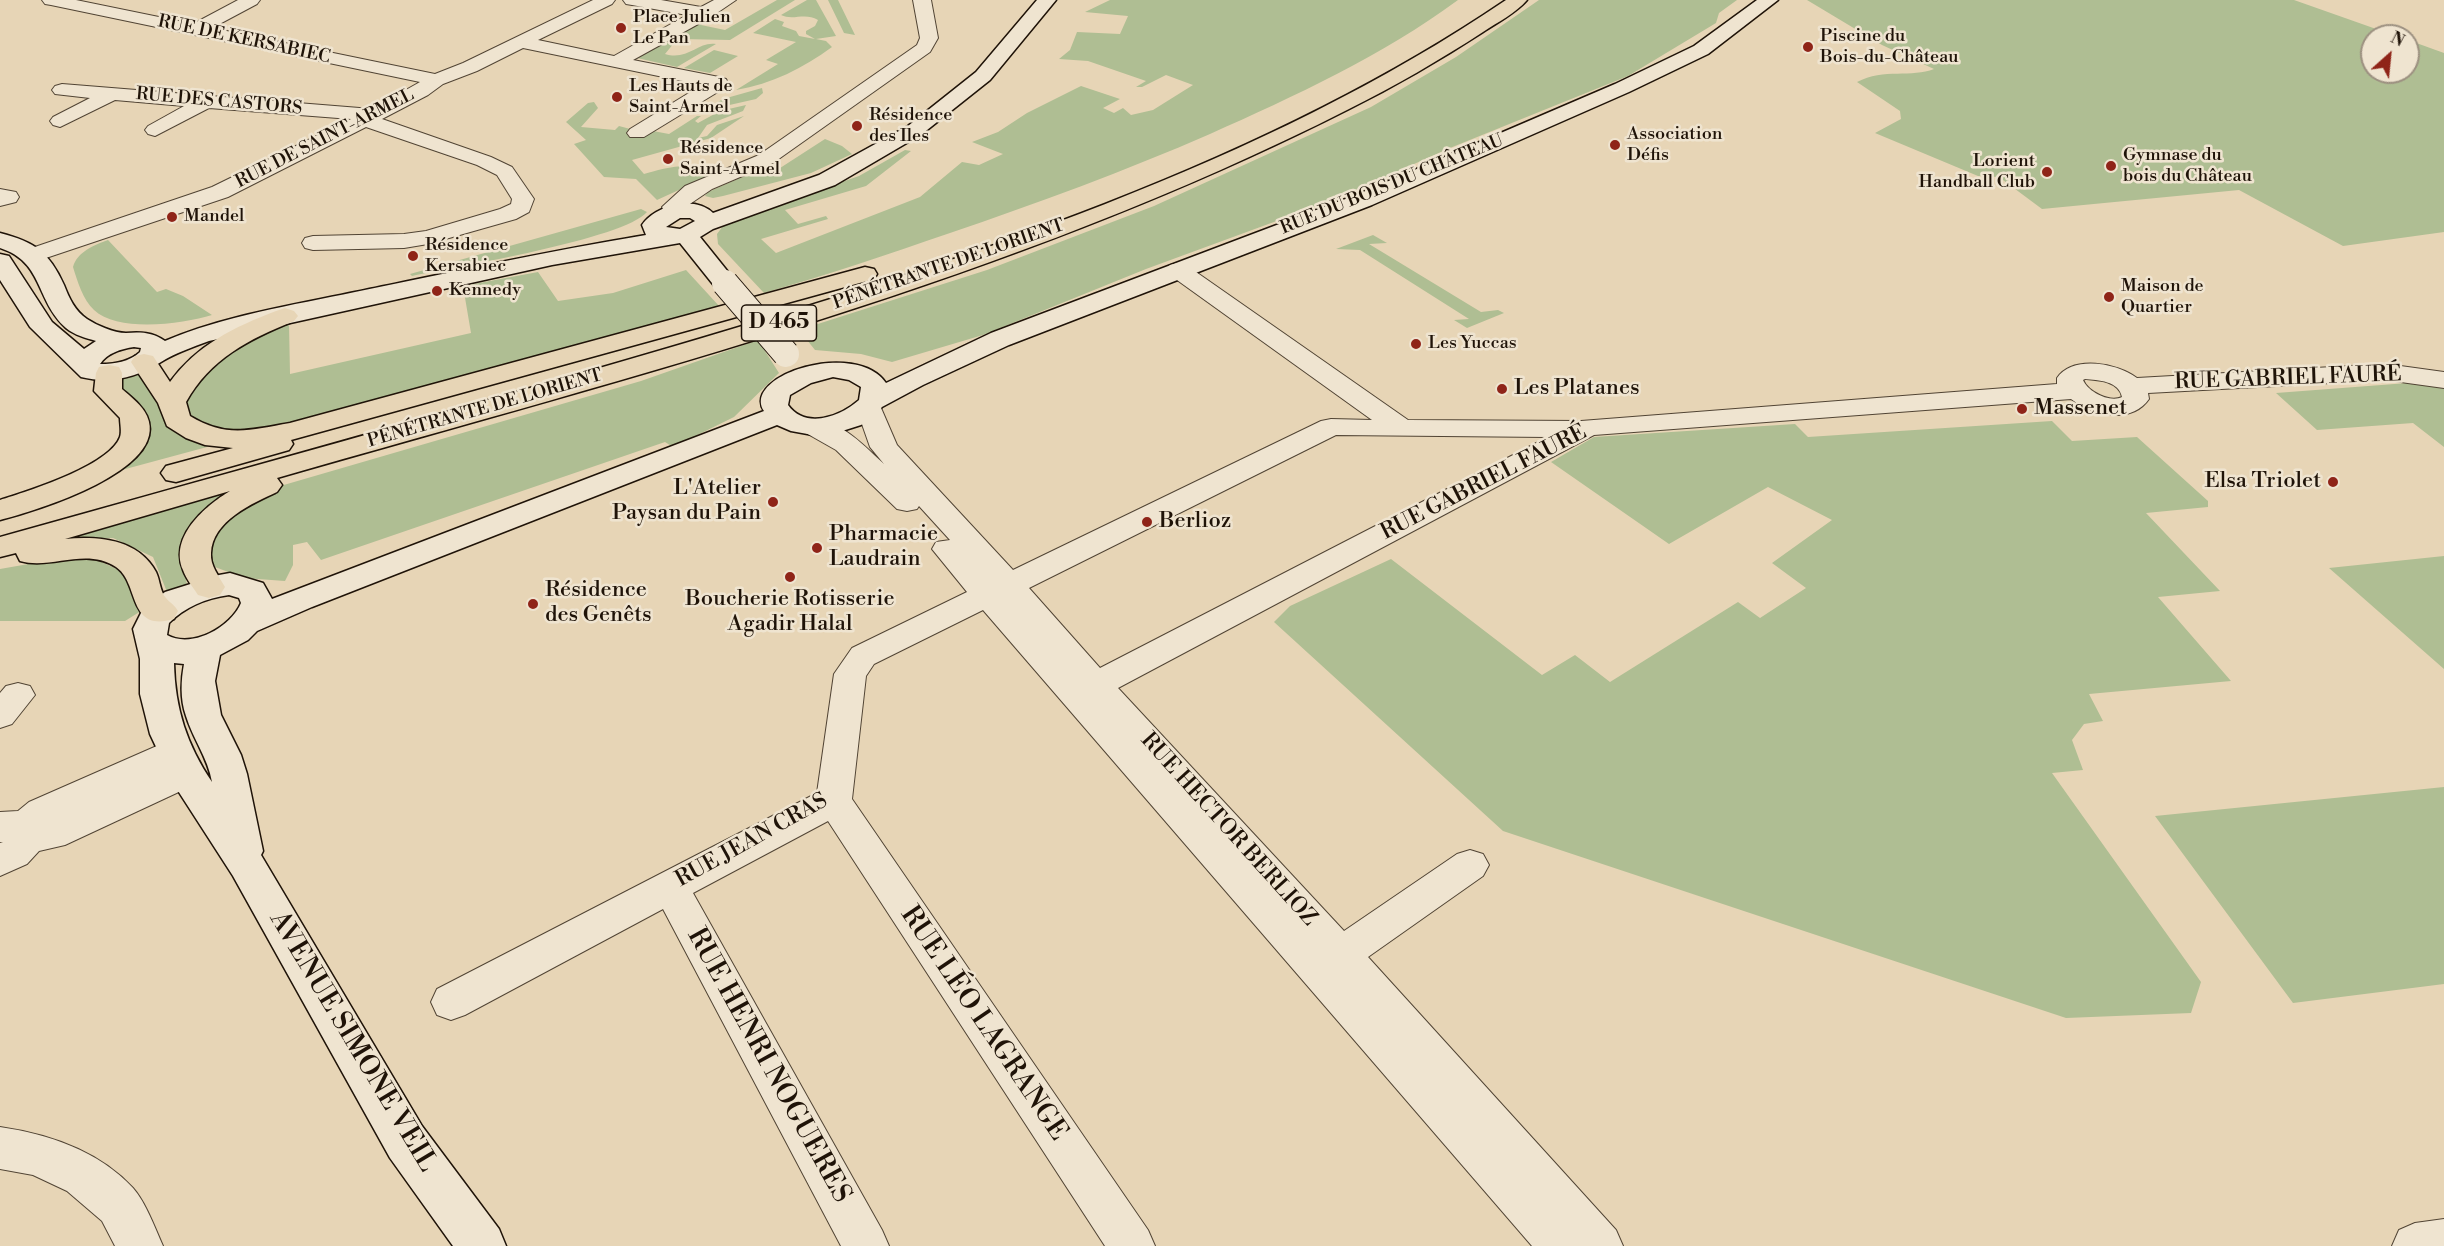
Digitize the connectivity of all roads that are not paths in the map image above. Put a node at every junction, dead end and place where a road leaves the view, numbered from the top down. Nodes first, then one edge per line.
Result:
1 (51, 0) edge
2 (112, 0) edge
3 (251, 0) edge
4 (606, 0) edge
5 (632, 0) edge
6 (727, 0) edge
7 (922, 0) edge
8 (1047, 0) edge
9 (1518, 0) edge
10 (1769, 0) edge
11 (94, 9) junction
12 (705, 13) junction
13 (195, 30) junction
14 (521, 42) junction
15 (1411, 47) dead end
16 (616, 62) junction
17 (436, 80) junction
18 (62, 90) dead end
19 (113, 93) junction
20 (207, 101) junction
21 (369, 118) junction
22 (60, 121) dead end
23 (155, 130) dead end
24 (637, 133) dead end
25 (0, 195) edge
26 (0, 200) edge
27 (682, 223) junction
28 (0, 240) edge
29 (313, 243) dead end
30 (34, 255) junction
31 (0, 261) edge
32 (887, 268) junction
33 (1178, 270) junction
34 (320, 307) junction
35 (285, 316) junction
36 (790, 320) junction
37 (1000, 339) junction
38 (141, 350) junction
39 (98, 370) junction
40 (857, 372) junction
41 (808, 373) junction
42 (2444, 380) edge
43 (171, 402) junction
44 (871, 404) junction
45 (779, 415) junction
46 (816, 427) junction
47 (1588, 428) junction
48 (1403, 429) junction
49 (0, 510) edge
50 (0, 523) edge
51 (0, 547) edge
52 (0, 560) edge
53 (209, 587) junction
54 (998, 590) junction
55 (251, 606) junction
56 (162, 611) junction
57 (155, 646) junction
58 (204, 648) junction
59 (1086, 691) junction
60 (180, 762) junction
61 (834, 801) junction
62 (17, 830) edge
63 (0, 861) edge
64 (246, 865) junction
65 (1470, 865) dead end
66 (670, 887) junction
67 (1330, 962) junction
68 (451, 1002) dead end
69 (0, 1148) edge
70 (2444, 1242) edge
71 (140, 1246) edge
72 (482, 1246) edge
73 (866, 1246) edge
74 (1132, 1246) edge
75 (1562, 1246) edge
76 (1600, 1246) edge
77 (2415, 1246) edge

1 - 11 street, RUE DE KERSABIEC
2 - 11 street
3 - 13 street
4 - 14 street, RUE DE SAINT-ARMEL
5 - 12 street
6 - 12 street
7 - 27 street
8 - 27 street
9 - 36 highway, PÉNÉTRANTE DE LORIENT / D 465
10 - 33 street, RUE DU BOIS DU CHÂTEAU
11 - 13 street, RUE DE KERSABIEC
12 - 16 street
13 - 17 street, RUE DE KERSABIEC
14 - 16 street
14 - 17 street, RUE DE SAINT-ARMEL
15 - 32 highway, PÉNÉTRANTE DE LORIENT / D 465
16 - 24 street
17 - 21 street, RUE DE SAINT-ARMEL
18 - 19 street, RUE DES CASTORS
19 - 20 street, RUE DES CASTORS
19 - 22 street
20 - 21 street, RUE DES CASTORS
20 - 23 street
21 - 29 street, RUE DES CASTORS
21 - 30 street, RUE DE SAINT-ARMEL
25 - 26 street
27 - 34 street
27 - 41 street, bridge
28 - 30 street
30 - 38 street
31 - 39 street
32 - 43 highway
32 - 50 highway, PÉNÉTRANTE DE LORIENT / D 465
33 - 37 street, RUE DU BOIS DU CHÂTEAU
33 - 48 street
34 - 35 street
34 - 38 street
35 - 38 street
35 - 43 highway
36 - 51 highway, PÉNÉTRANTE DE LORIENT / D 465
36 - 53 highway
37 - 40 street, RUE DU BOIS DU CHÂTEAU
37 - 44 street, RUE DU BOIS DU CHÂTEAU
38 - 39 street
38 - 43 highway
39 - 49 highway
40 - 41 street, RUE DU BOIS DU CHÂTEAU
40 - 44 street
41 - 45 street
42 - 47 street, RUE GABRIEL FAURÉ
44 - 46 street, RUE DU BOIS DU CHÂTEAU
44 - 54 street, RUE HECTOR BERLIOZ
45 - 46 street
45 - 55 street
46 - 54 street, RUE HECTOR BERLIOZ
47 - 48 street, RUE JEAN CRAS
47 - 59 street, RUE GABRIEL FAURÉ
48 - 54 street, RUE JEAN CRAS
52 - 56 highway
53 - 55 street
53 - 56 street
54 - 59 street, RUE HECTOR BERLIOZ
54 - 61 street, RUE JEAN CRAS
55 - 58 street
56 - 57 street, AVENUE SIMONE VEIL
57 - 58 street
57 - 60 street, AVENUE SIMONE VEIL
58 - 64 street, AVENUE SIMONE VEIL
59 - 67 street, RUE HECTOR BERLIOZ
60 - 62 street
60 - 64 street, AVENUE SIMONE VEIL
61 - 66 street, RUE JEAN CRAS
61 - 74 street, RUE LÉO LAGRANGE
62 - 63 street
64 - 72 street, AVENUE SIMONE VEIL
65 - 67 street
66 - 68 street, RUE JEAN CRAS
66 - 73 street, RUE HENRI NOGUERES
67 - 75 street, RUE HECTOR BERLIOZ
67 - 76 street, RUE HECTOR BERLIOZ
69 - 71 street
70 - 77 street

